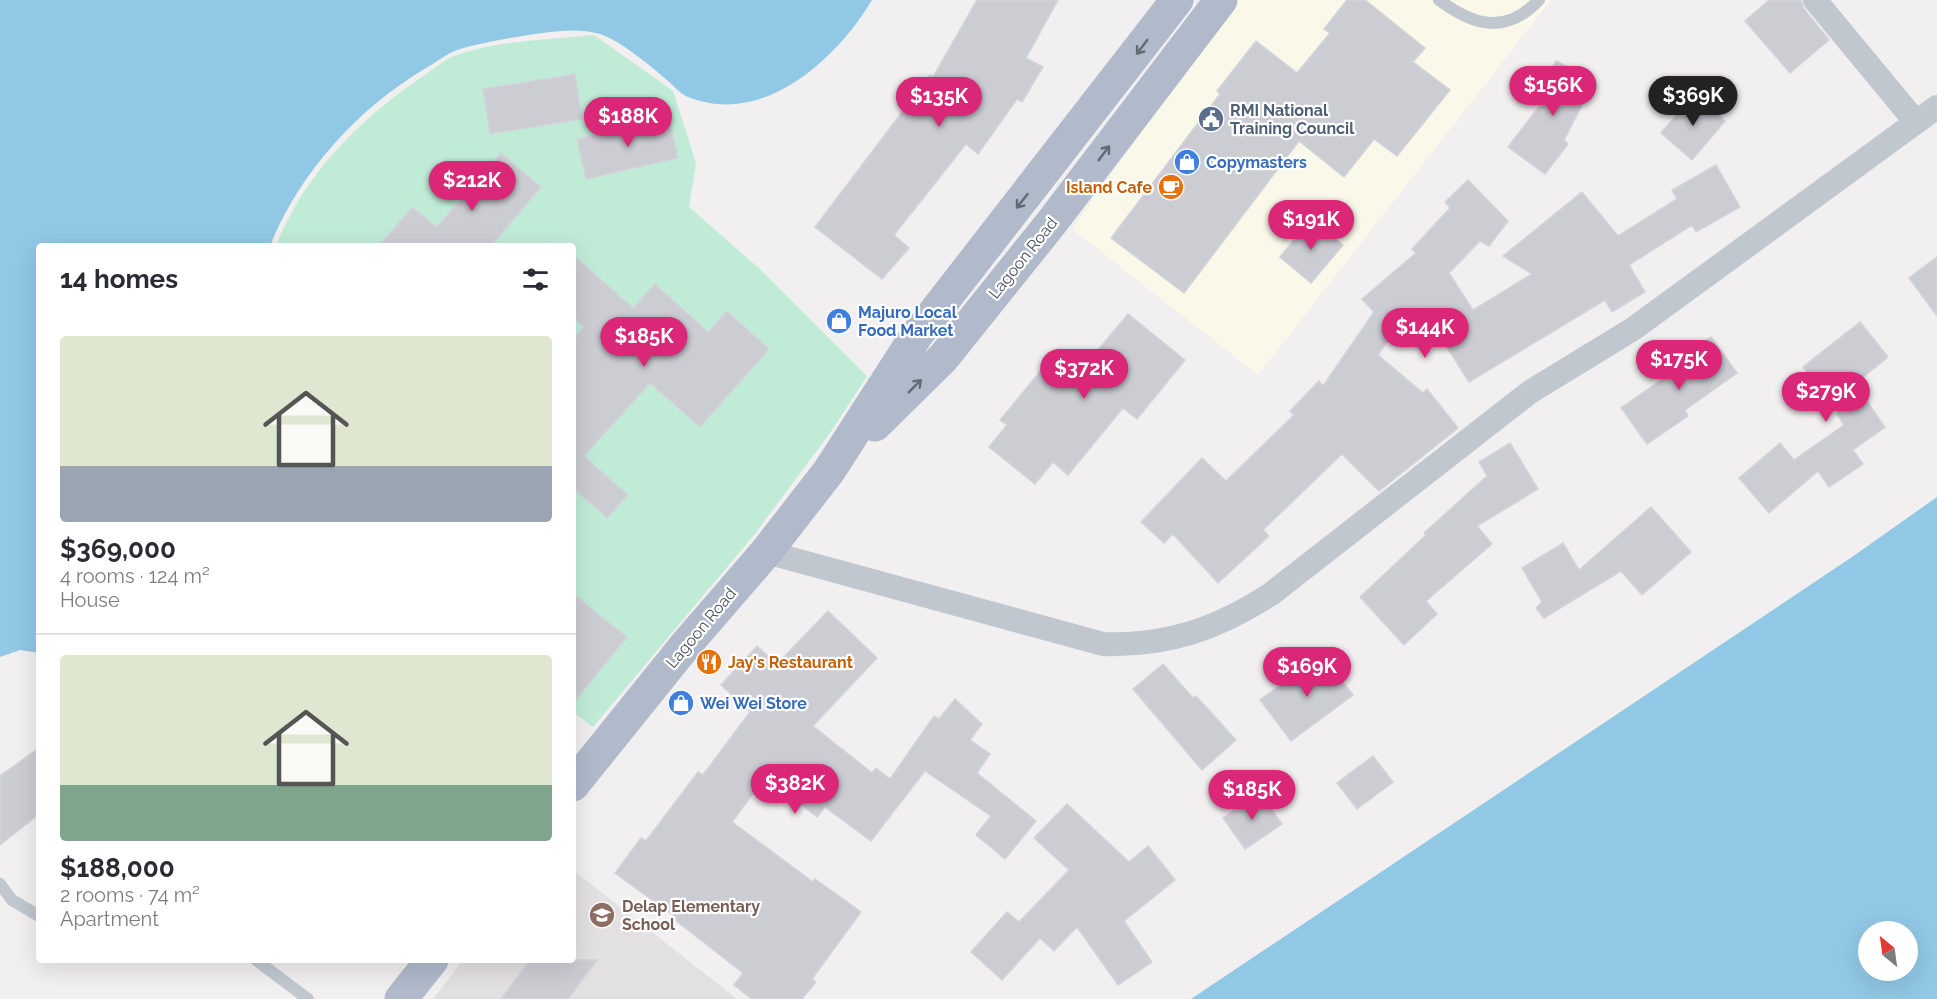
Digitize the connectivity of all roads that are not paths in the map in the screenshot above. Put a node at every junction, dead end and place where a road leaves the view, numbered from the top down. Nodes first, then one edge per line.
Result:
1 (1177, 0) edge
2 (1221, 0) edge
3 (1440, 0) edge
4 (1539, 0) edge
5 (1815, 0) edge
6 (1937, 107) edge
7 (1915, 122) junction
8 (829, 471) junction
9 (766, 552) junction
10 (576, 781) edge
11 (0, 884) edge
12 (36, 914) edge
13 (260, 963) edge
14 (430, 963) edge
15 (308, 999) edge
16 (401, 999) edge

1 -> 8 main road, Lagoon Road
8 -> 2 main road, Lagoon Road
3 - 4 lane
5 - 7 street
6 - 7 street
7 - 9 street
8 - 9 main road, Lagoon Road
9 - 10 main road, Lagoon Road
11 - 12 lane
13 - 15 lane
14 - 16 main road

